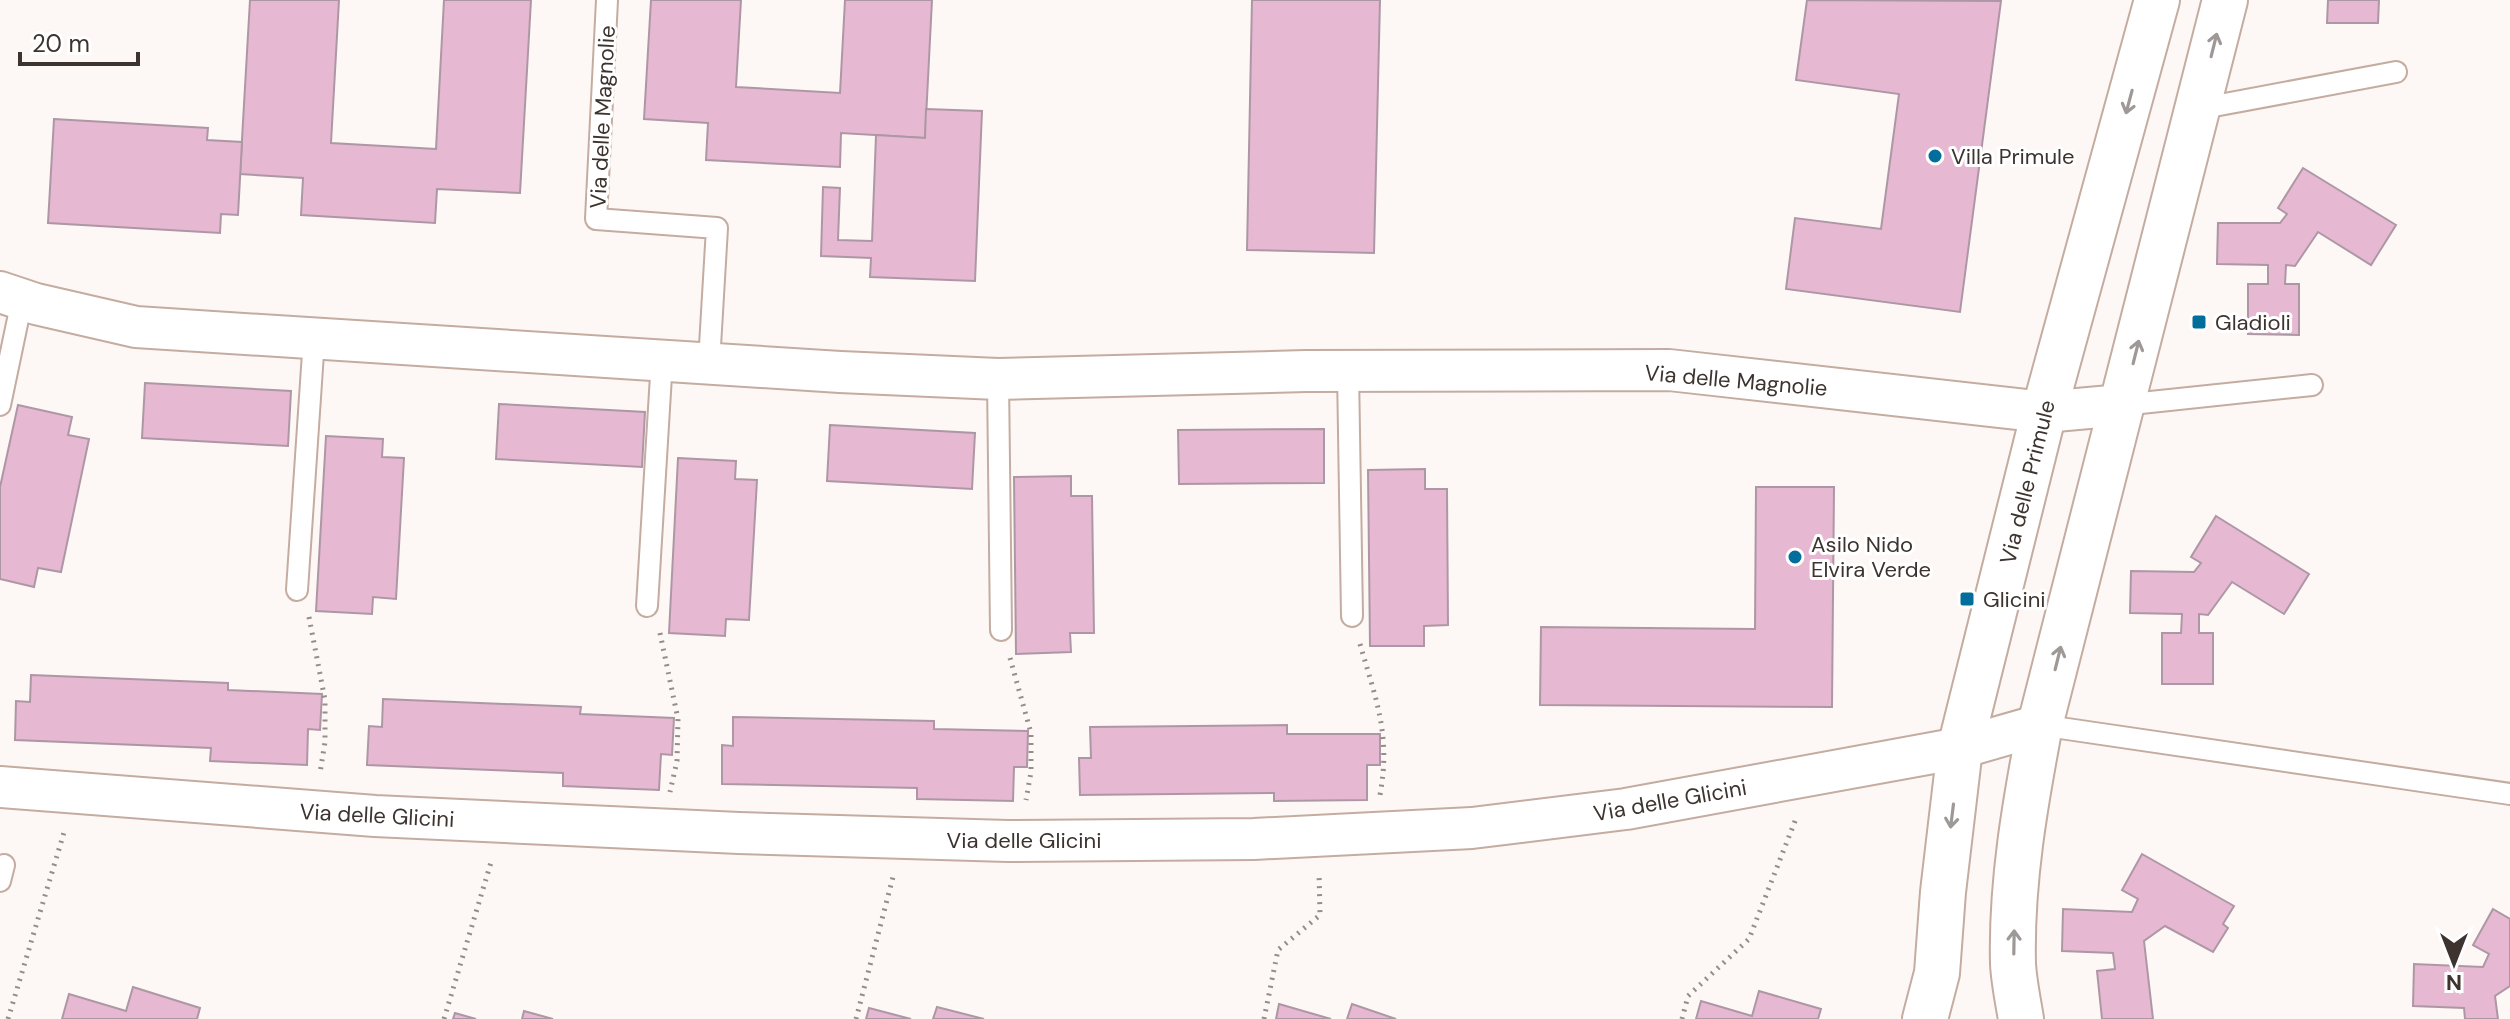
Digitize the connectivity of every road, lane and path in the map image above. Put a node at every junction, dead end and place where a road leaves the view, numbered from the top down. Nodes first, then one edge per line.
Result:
1 (607, 0) edge
2 (2157, 0) edge
3 (2225, 0) edge
4 (2396, 72) dead end
5 (2198, 109) junction
6 (11, 296) edge
7 (314, 338) junction
8 (662, 359) junction
9 (709, 363) junction
10 (1348, 371) junction
11 (998, 379) junction
12 (2312, 385) dead end
13 (0, 405) edge
14 (2122, 405) junction
15 (2044, 412) junction
16 (297, 590) joint
17 (647, 606) joint
18 (1352, 616) joint
19 (1001, 630) joint
20 (2040, 725) junction
21 (1960, 748) junction
22 (1812, 775) junction
23 (0, 787) edge
24 (75, 793) junction
25 (2510, 794) edge
26 (314, 811) junction
27 (504, 822) junction
28 (662, 829) junction
29 (1373, 833) junction
30 (1317, 836) junction
31 (903, 838) junction
32 (1020, 841) junction
33 (1937, 973) junction
34 (8, 1019) edge
35 (444, 1019) edge
36 (856, 1019) edge
37 (1264, 1019) edge
38 (1682, 1019) edge
39 (1925, 1019) edge
40 (1944, 1019) edge
41 (2021, 1019) edge

1 - 9 lane, Via delle Magnolie
2 -> 15 street, Via delle Primule
5 -> 3 street
4 - 5 lane
14 -> 5 street
6 - 7 street, Via delle Magnolie
6 - 13 lane, Via delle Magnolie
7 - 8 street, Via delle Magnolie
7 - 16 lane
8 - 9 street, Via delle Magnolie
8 - 17 lane
9 - 11 street, Via delle Magnolie
10 - 11 street, Via delle Magnolie
10 - 15 street, Via delle Magnolie
10 - 18 lane
11 - 19 lane
12 - 14 lane
14 - 15 street, Via delle Magnolie
20 -> 14 street
15 - 21 street, Via delle Primule
16 - 26 path
17 - 28 path
18 - 29 path
19 - 32 path
20 - 21 street, Via delle Glicini
20 - 25 lane
41 -> 20 street
21 - 22 street, Via delle Glicini
21 -> 33 street, Via delle Primule
22 - 29 street, Via delle Glicini
22 - 38 path
23 - 24 street, Via delle Glicini
24 - 26 street, Via delle Glicini
24 - 34 path
26 - 27 street, Via delle Glicini
27 - 28 street, Via delle Glicini
27 - 35 path
28 - 31 street, Via delle Glicini
29 - 30 street, Via delle Glicini
30 - 32 street, Via delle Glicini
30 - 37 path
31 - 32 street, Via delle Glicini
31 - 36 path
33 - 39 street, Via delle Primule
33 - 40 street, Via delle Primule

